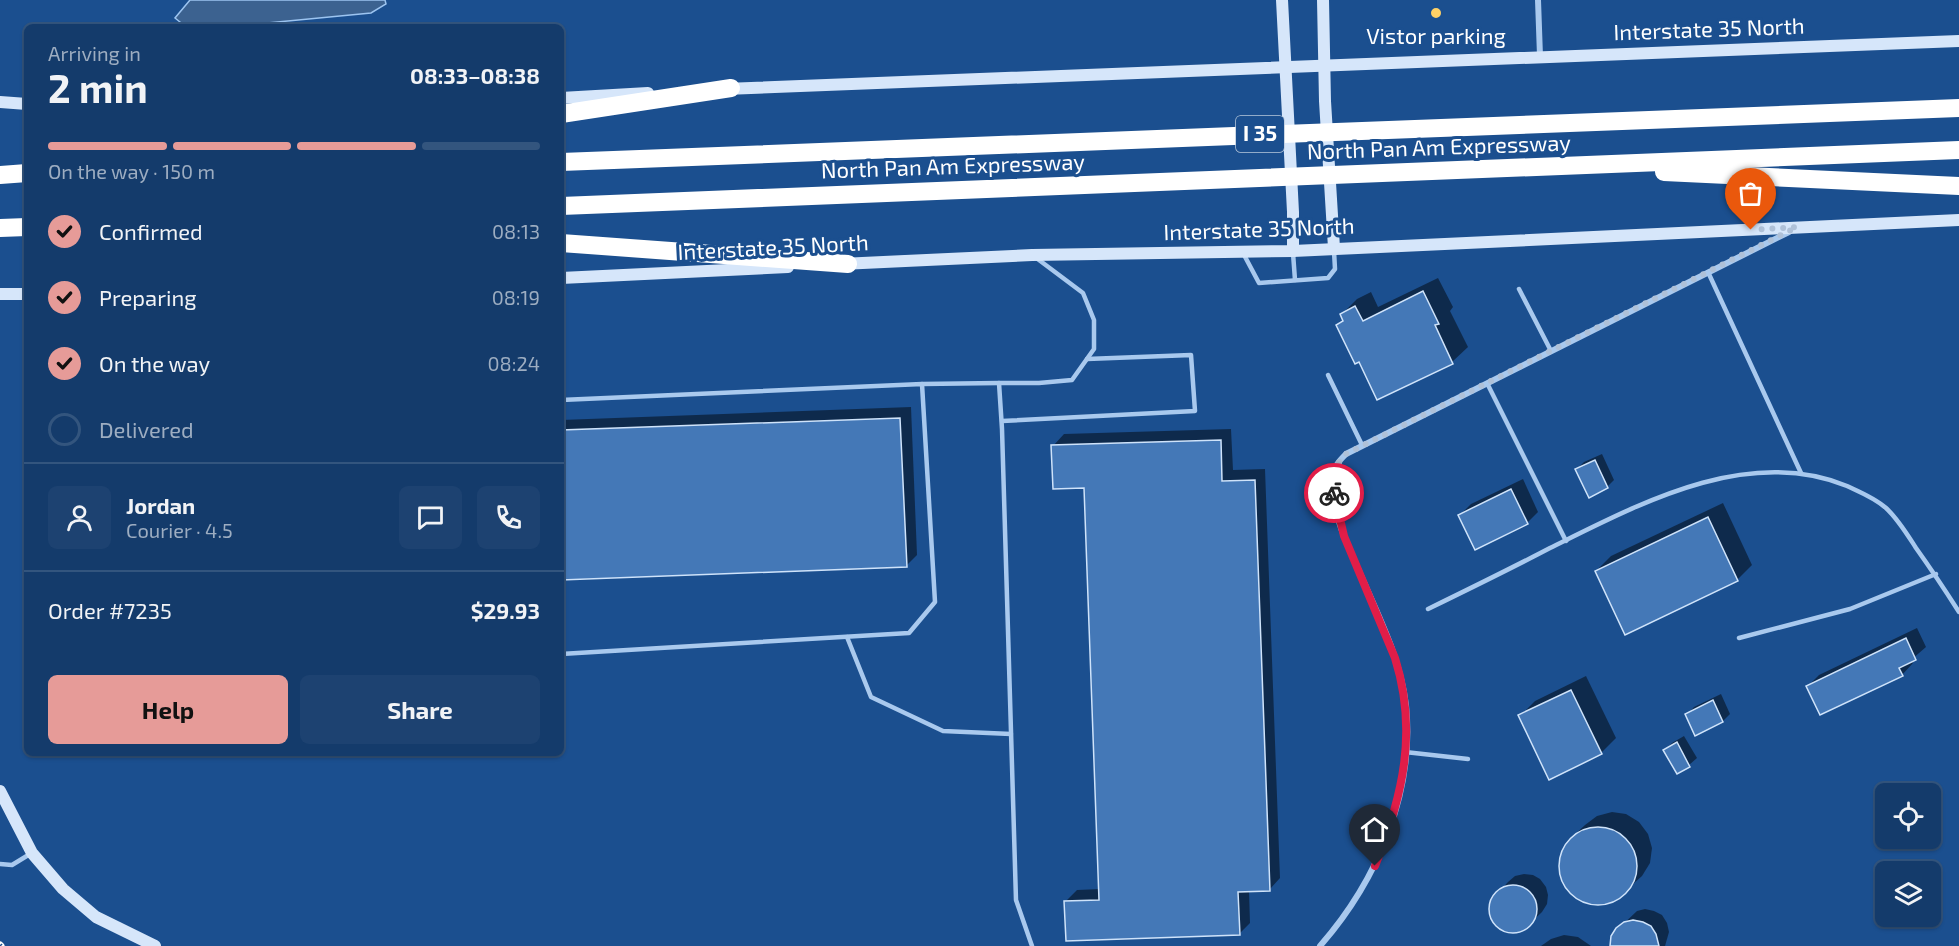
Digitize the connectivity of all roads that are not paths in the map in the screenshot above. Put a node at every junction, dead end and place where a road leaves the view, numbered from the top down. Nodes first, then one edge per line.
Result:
1 (1282, 0) edge
2 (1323, 0) edge
3 (1538, 0) edge
4 (1959, 40) edge
5 (1540, 57) junction
6 (1324, 66) junction
7 (1287, 67) junction
8 (731, 88) junction
9 (564, 98) edge
10 (0, 102) edge
11 (24, 104) edge
12 (1959, 108) edge
13 (564, 114) edge
14 (1959, 150) edge
15 (564, 162) edge
16 (1558, 166) junction
17 (24, 173) edge
18 (0, 175) edge
19 (0, 183) edge
20 (24, 183) edge
21 (1959, 186) edge
22 (564, 206) edge
23 (1959, 220) edge
24 (24, 227) edge
25 (1797, 227) junction
26 (0, 228) edge
27 (564, 243) edge
28 (1334, 248) junction
29 (1293, 250) junction
30 (1242, 251) junction
31 (1032, 255) junction
32 (848, 264) junction
33 (1708, 272) junction
34 (564, 278) edge
35 (1295, 280) junction
36 (1519, 289) dead end
37 (0, 294) edge
38 (24, 294) edge
39 (1551, 351) junction
40 (1087, 359) junction
41 (1328, 375) dead end
42 (999, 383) junction
43 (1487, 383) junction
44 (922, 384) junction
45 (564, 400) edge
46 (1002, 421) junction
47 (1362, 445) junction
48 (1801, 473) junction
49 (1566, 541) junction
50 (1936, 574) junction
51 (1428, 609) dead end
52 (1959, 612) edge
53 (847, 637) junction
54 (1739, 638) dead end
55 (564, 654) edge
56 (1011, 734) junction
57 (1405, 752) junction
58 (1468, 759) dead end
59 (0, 791) edge
60 (32, 853) junction
61 (0, 864) edge
62 (155, 946) edge
63 (1032, 946) edge
64 (1320, 946) edge

1 - 7 main road
2 - 6 main road
3 - 5 street
4 - 5 main road, Interstate 35 North
5 - 6 main road, Interstate 35 North
6 - 7 main road, Interstate 35 North
6 - 28 main road
7 - 8 main road, Interstate 35 North
7 - 29 main road
8 - 9 main road, Interstate 35 North
8 - 13 highway
10 - 11 main road
12 - 15 highway, North Pan Am Expressway / I 35
14 - 16 highway, North Pan Am Expressway / I 35
16 - 21 highway
16 - 22 highway, North Pan Am Expressway / I 35
17 - 18 highway
19 - 20 highway
23 - 25 main road, Interstate 35 North
24 - 26 highway
25 - 28 main road, Interstate 35 North
25 - 33 street
27 - 32 highway
28 - 29 main road, Interstate 35 North
28 - 35 lane
29 - 30 main road, Interstate 35 North
29 - 35 lane
30 - 31 main road, Interstate 35 North
30 - 35 lane
31 - 32 main road, Interstate 35 North
31 - 40 lane
32 - 34 main road, Interstate 35 North
33 - 39 street
33 - 48 lane
36 - 39 lane
37 - 38 main road
39 - 43 street
40 - 42 lane
40 - 46 lane
41 - 47 lane
42 - 44 lane
42 - 46 lane
43 - 47 street
43 - 49 lane
44 - 45 lane
44 - 53 lane
46 - 56 lane
47 - 57 street
48 - 49 lane
48 - 50 lane
49 - 51 lane
50 - 52 lane
50 - 54 lane
53 - 55 lane
53 - 56 lane
56 - 63 lane
57 - 58 lane
57 - 64 street
59 - 60 main road
60 - 61 lane
60 - 62 main road

